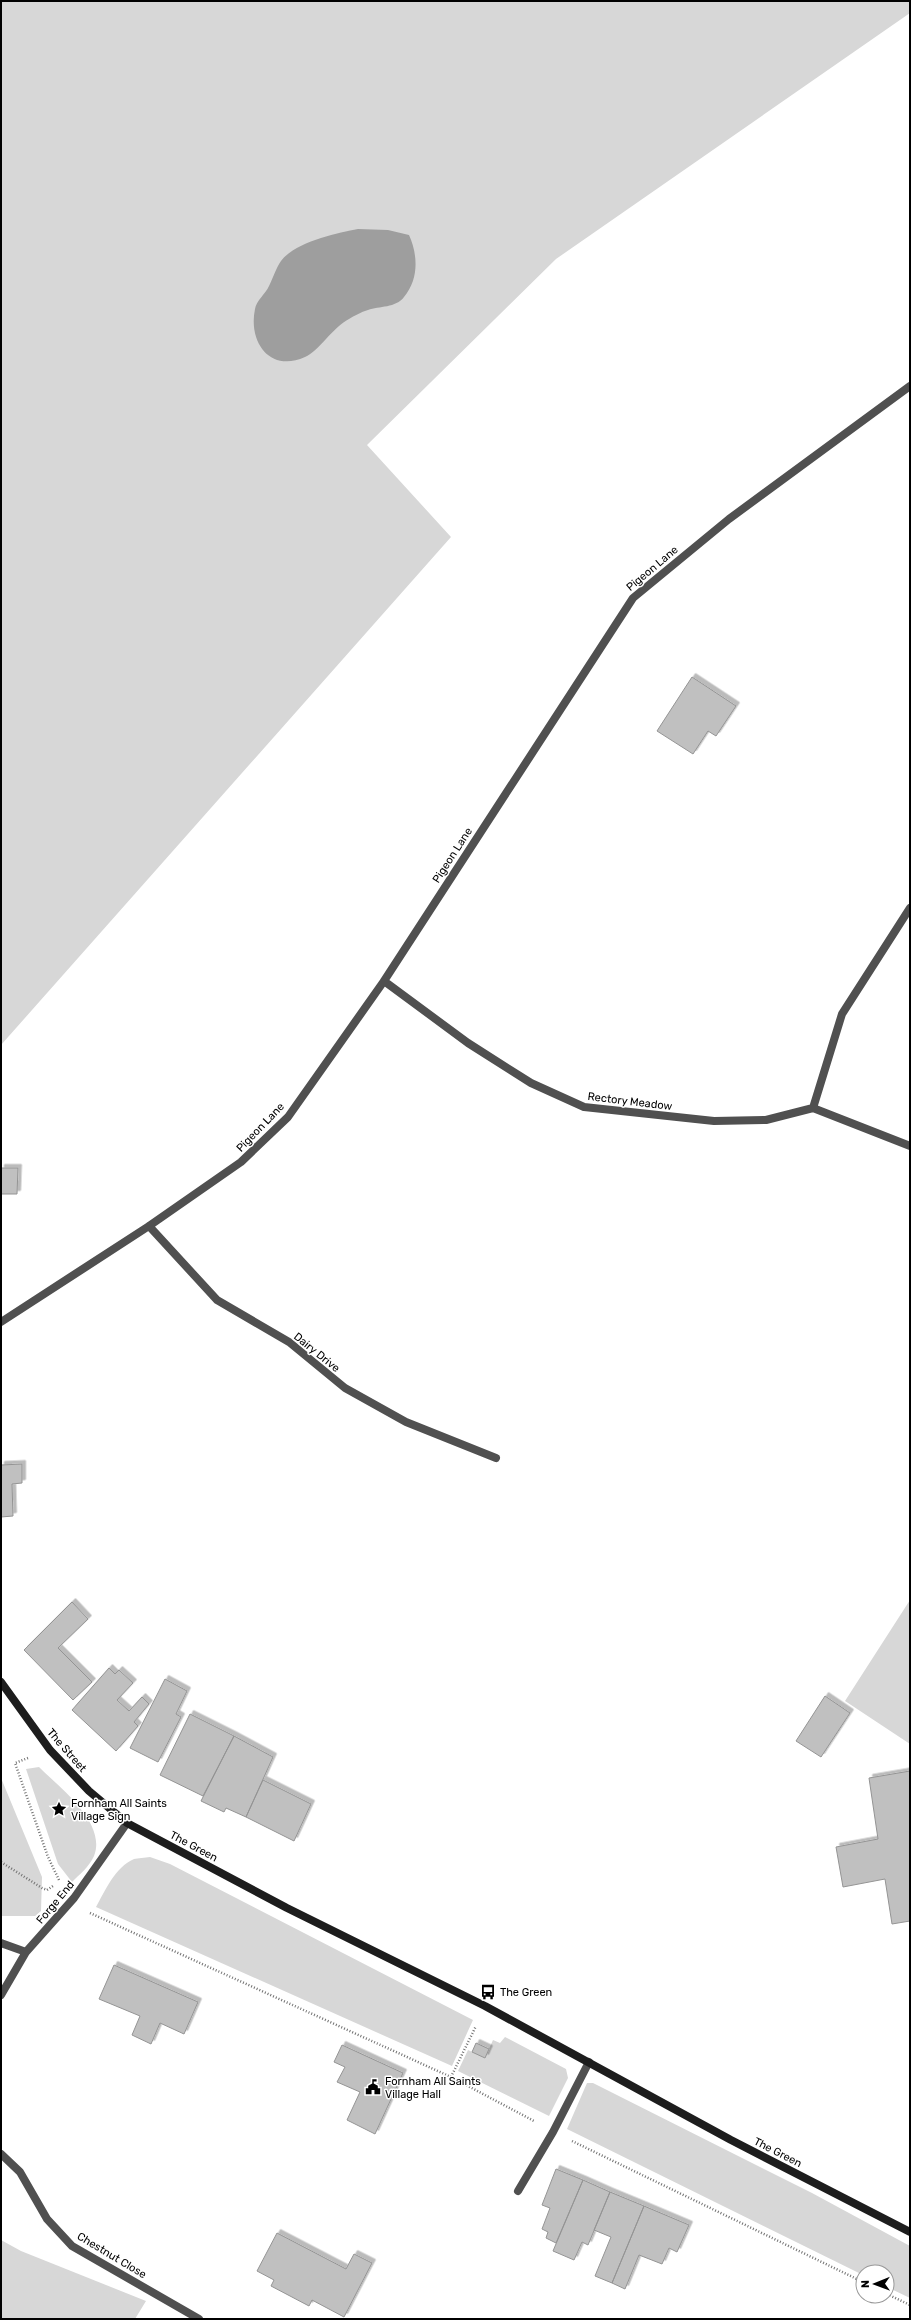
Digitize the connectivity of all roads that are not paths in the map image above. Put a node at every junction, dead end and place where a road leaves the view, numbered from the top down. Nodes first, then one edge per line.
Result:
1 (910, 386) edge
2 (910, 908) edge
3 (384, 981) junction
4 (813, 1108) junction
5 (910, 1146) edge
6 (149, 1226) junction
7 (1, 1322) edge
8 (496, 1458) dead end
9 (1, 1682) edge
10 (127, 1823) junction
11 (1, 1943) edge
12 (26, 1952) junction
13 (1, 1996) edge
14 (589, 2062) junction
15 (1, 2154) edge
16 (518, 2191) dead end
17 (910, 2232) edge
18 (199, 2319) edge

1 - 3 street, Pigeon Lane
2 - 4 street
3 - 4 street, Rectory Meadow
3 - 6 street, Pigeon Lane
4 - 5 street
6 - 7 street, Pigeon Lane
6 - 8 street, Dairy Drive
9 - 10 main road, The Street
10 - 12 street, Forge End
10 - 14 main road, The Green
11 - 12 street
12 - 13 street, Forge End
14 - 16 street
14 - 17 main road, The Green
15 - 18 street, Chestnut Close

